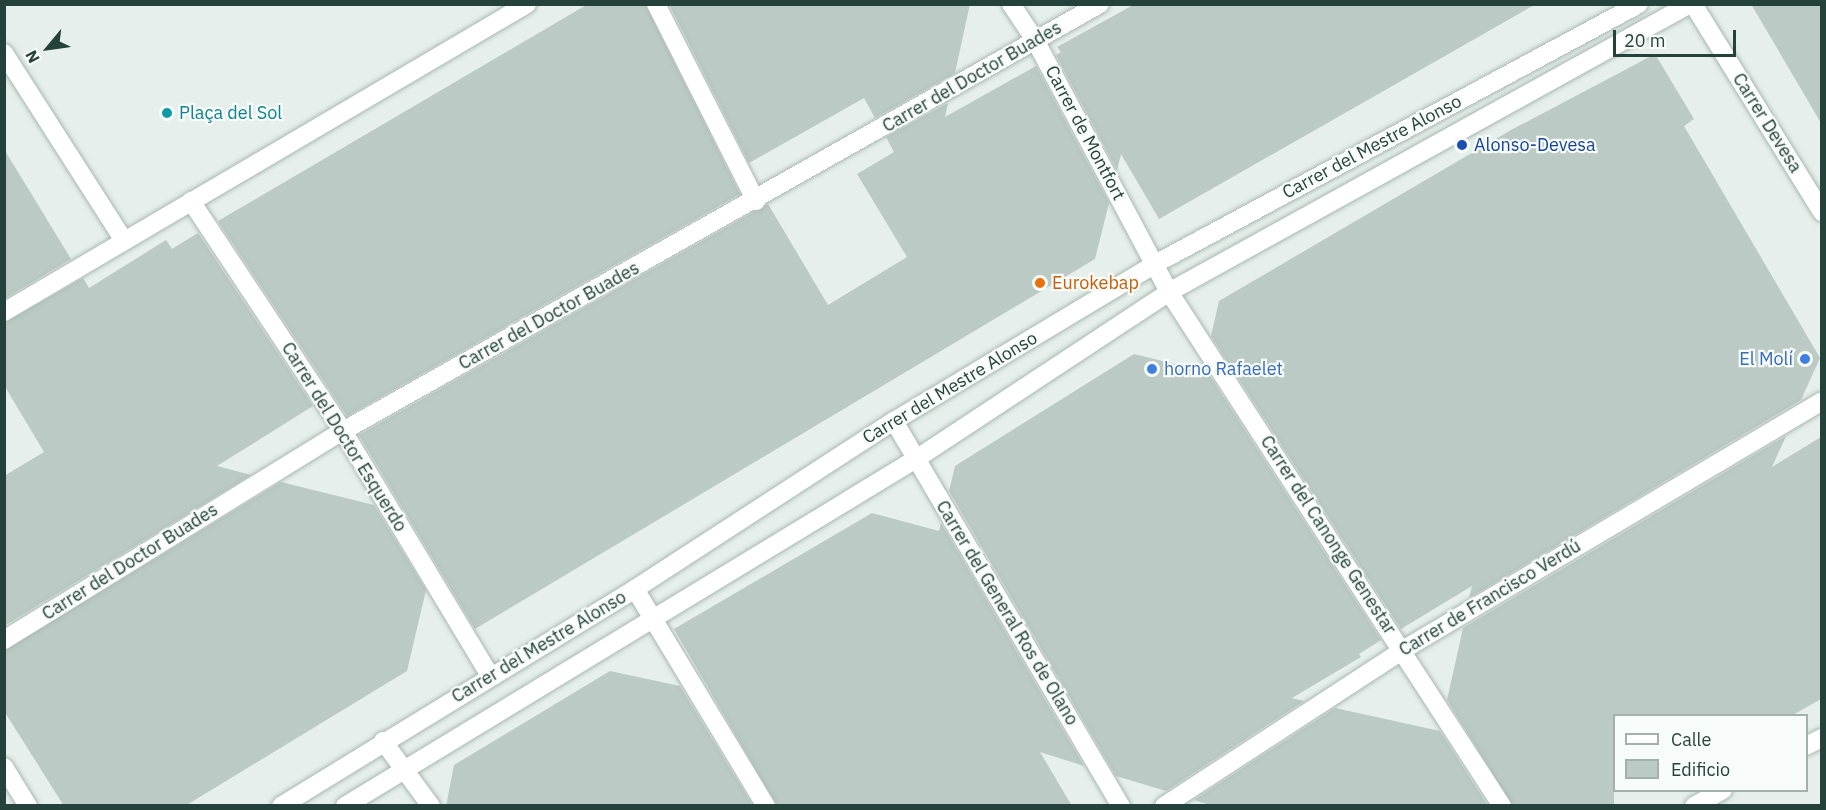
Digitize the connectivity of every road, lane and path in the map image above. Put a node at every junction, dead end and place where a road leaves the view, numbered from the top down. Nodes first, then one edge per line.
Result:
1 (527, 4) edge
2 (656, 4) edge
3 (1011, 4) edge
4 (1100, 4) edge
5 (1639, 4) edge
6 (1691, 4) edge
7 (1035, 40) junction
8 (4, 53) edge
9 (191, 201) junction
10 (756, 201) junction
11 (1821, 212) edge
12 (123, 239) junction
13 (1155, 264) junction
14 (1170, 292) junction
15 (4, 312) edge
16 (1821, 401) edge
17 (894, 422) junction
18 (343, 430) junction
19 (916, 459) junction
20 (635, 589) junction
21 (654, 619) junction
22 (4, 640) edge
23 (1403, 650) junction
24 (491, 677) junction
25 (383, 741) junction
26 (4, 767) edge
27 (404, 770) junction
28 (1719, 792) edge
29 (28, 806) edge
30 (281, 806) edge
31 (345, 806) edge
32 (431, 806) edge
33 (766, 806) edge
34 (1121, 806) edge
35 (1164, 806) edge
36 (1502, 806) edge
37 (1694, 806) edge

1 - 9 street
2 - 10 street
3 - 7 street, Carrer de Montfort
4 - 7 street, Carrer del Doctor Buades
5 - 13 street, Carrer del Mestre Alonso
6 - 11 street, Carrer Devesa
6 - 14 street, Carrer del Mestre Alonso
7 - 10 street, Carrer del Doctor Buades
7 - 13 street, Carrer de Montfort
8 - 12 street
9 - 12 street
9 - 18 street, Carrer del Doctor Esquerdo
10 - 18 street, Carrer del Doctor Buades
12 - 15 street
13 - 14 street, Carrer del Canonge Genestar
13 - 17 street, Carrer del Mestre Alonso
14 - 19 street, Carrer del Mestre Alonso
14 - 23 street, Carrer del Canonge Genestar
16 - 23 street, Carrer de Francisco Verdú
17 - 19 street, Carrer del General Ros de Olano
17 - 20 street, Carrer del Mestre Alonso
18 - 22 street, Carrer del Doctor Buades
18 - 24 street, Carrer del Doctor Esquerdo
19 - 21 street, Carrer del Mestre Alonso
19 - 34 street, Carrer del General Ros de Olano
20 - 21 street
20 - 24 street, Carrer del Mestre Alonso
21 - 27 street, Carrer del Mestre Alonso
21 - 33 street
23 - 35 street, Carrer de Francisco Verdú
23 - 36 street, Carrer del Canonge Genestar
24 - 25 street, Carrer del Mestre Alonso
25 - 27 street
25 - 30 street, Carrer del Mestre Alonso
26 - 29 street
27 - 31 street, Carrer del Mestre Alonso
27 - 32 street
28 - 37 street

